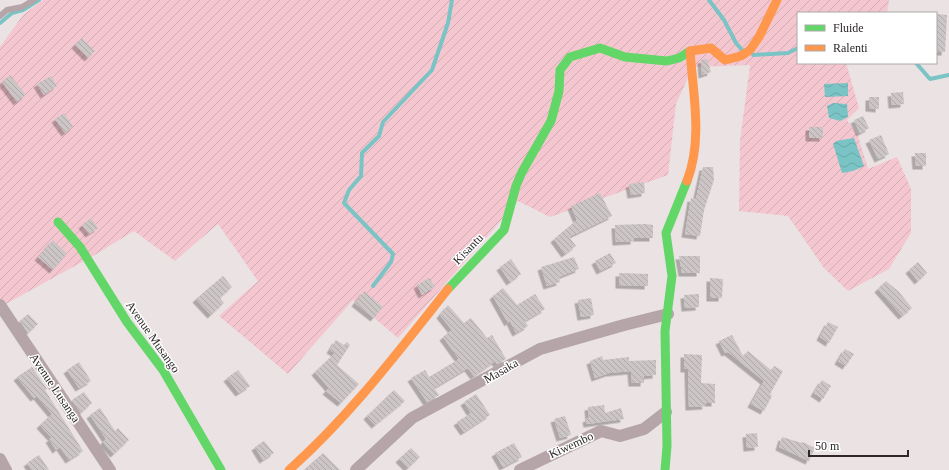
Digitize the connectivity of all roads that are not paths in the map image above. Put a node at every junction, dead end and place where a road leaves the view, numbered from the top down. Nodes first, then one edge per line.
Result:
1 (34, 0) edge
2 (777, 0) edge
3 (0, 16) edge
4 (690, 51) junction
5 (58, 222) dead end
6 (0, 305) edge
7 (668, 314) junction
8 (666, 412) junction
9 (0, 459) edge
10 (6, 470) edge
11 (110, 470) edge
12 (221, 470) edge
13 (289, 470) edge
14 (356, 470) edge
15 (520, 470) edge
16 (666, 470) edge

1 - 3 lane
2 - 4 street, Kisantu
4 - 7 street
4 - 13 street, Kisantu
5 - 12 street, Avenue Musango
6 - 11 street, Avenue Lusanga
7 - 8 street
7 - 14 street, Masaka
8 - 15 street, Kiwembo
8 - 16 street
9 - 10 street

